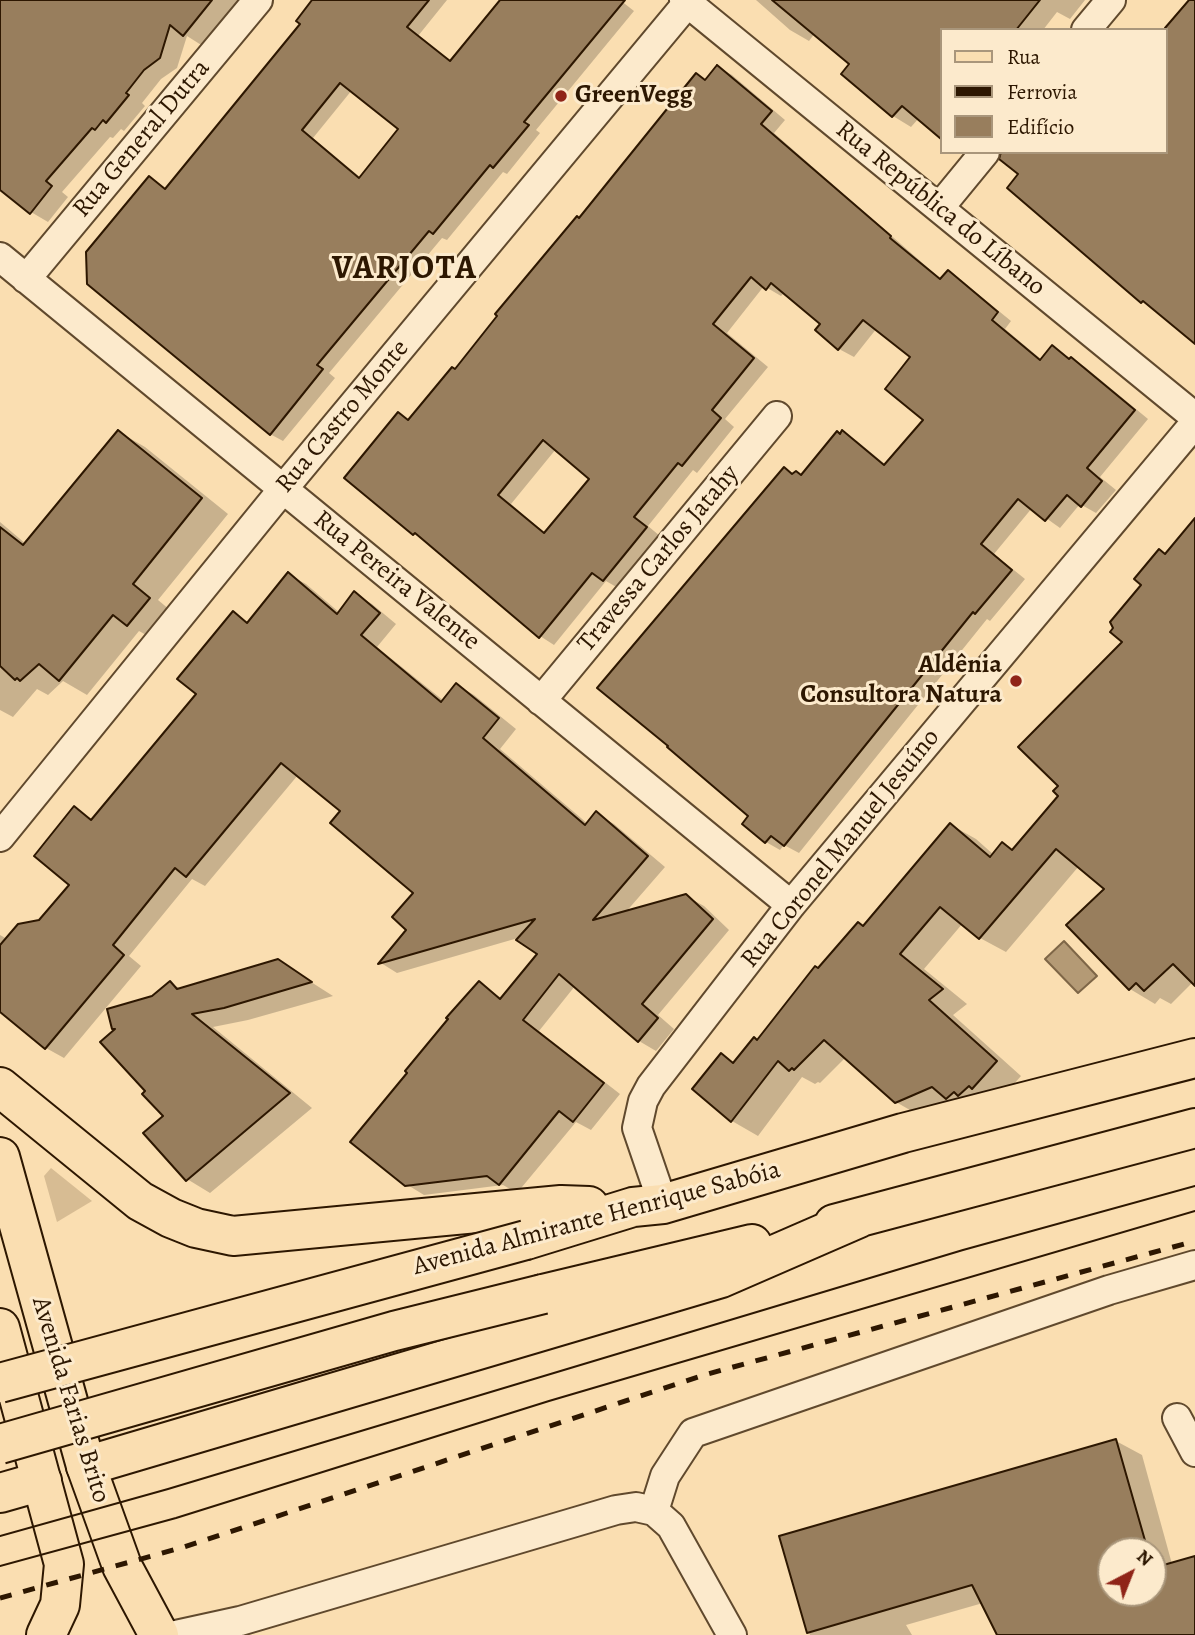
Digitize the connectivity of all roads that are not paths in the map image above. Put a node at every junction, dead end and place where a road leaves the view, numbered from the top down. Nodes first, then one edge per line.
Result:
1 (258, 0) edge
2 (1111, 0) edge
3 (687, 1) edge
4 (1089, 28) edge
5 (983, 154) edge
6 (939, 208) junction
7 (0, 257) edge
8 (26, 279) junction
9 (777, 416) dead end
10 (1195, 417) edge
11 (1195, 423) edge
12 (283, 489) junction
13 (541, 701) junction
14 (0, 836) edge
15 (792, 905) junction
16 (1195, 1058) edge
17 (0, 1087) edge
18 (1195, 1128) edge
19 (0, 1157) edge
20 (648, 1205) junction
21 (859, 1218) junction
22 (1195, 1265) edge
23 (0, 1328) edge
24 (0, 1383) edge
25 (1177, 1418) dead end
26 (0, 1444) edge
27 (1195, 1452) edge
28 (86, 1466) junction
29 (42, 1481) junction
30 (0, 1493) edge
31 (654, 1511) junction
32 (46, 1635) edge
33 (159, 1635) edge
34 (176, 1635) edge
35 (732, 1635) edge

1 - 8 street, Rua General Dutra
2 - 4 street
3 - 6 street, Rua República do Líbano
3 - 12 street, Rua Castro Monte
5 - 6 street
6 - 10 street, Rua República do Líbano
7 - 8 street, Rua Pereira Valente
8 - 12 street, Rua Pereira Valente
9 - 13 street, Travessa Carlos Jatahy
11 - 15 street, Rua Coronel Manuel Jesuíno
12 - 13 street, Rua Pereira Valente
12 - 14 street, Rua Castro Monte
13 - 15 street, Rua Pereira Valente
15 - 20 street, Rua Coronel Manuel Jesuíno
16 - 20 main road, Avenida Almirante Henrique Sabóia
17 - 20 main road
18 - 21 main road
19 - 28 main road, Avenida Farias Brito
20 - 24 main road, Avenida Almirante Henrique Sabóia, bridge
21 - 26 main road, bridge
21 - 28 main road
22 - 31 street
23 - 29 main road, Avenida Farias Brito
25 - 27 street
28 - 33 main road, Avenida Farias Brito
29 - 30 main road
29 - 32 main road, Avenida Farias Brito
31 - 34 street
31 - 35 street

